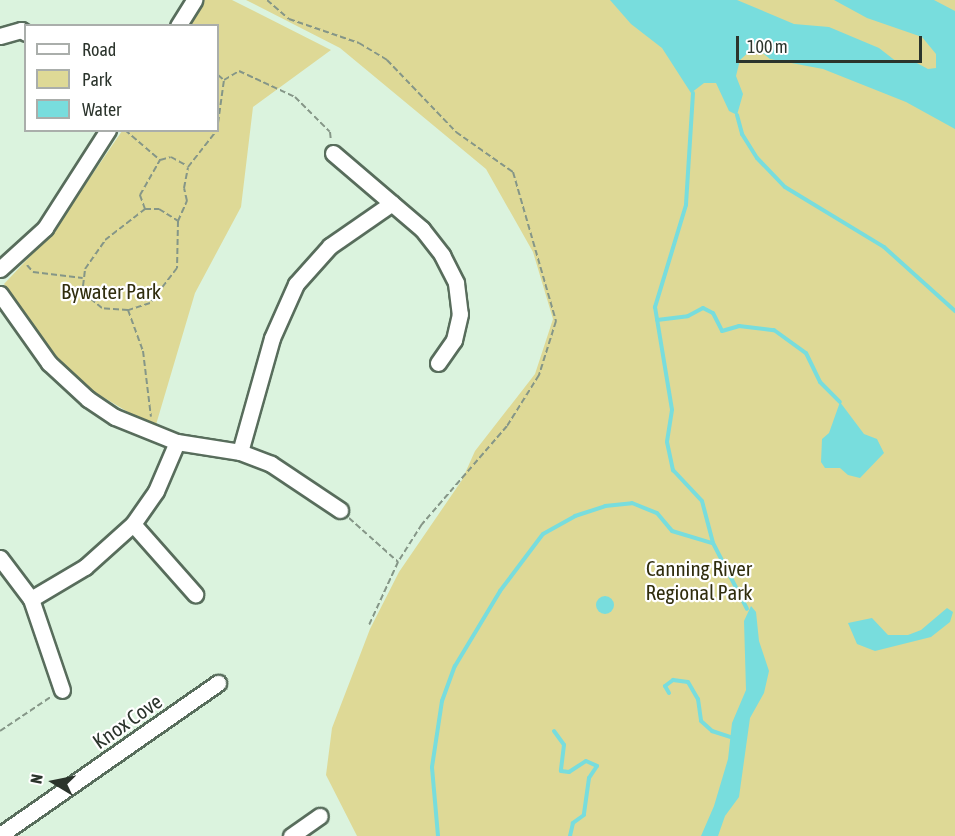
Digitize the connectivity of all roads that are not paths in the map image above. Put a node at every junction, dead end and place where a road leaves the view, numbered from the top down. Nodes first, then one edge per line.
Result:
1 (194, 0) edge
2 (179, 24) edge
3 (24, 32) edge
4 (0, 36) edge
5 (107, 132) edge
6 (333, 153) road end
7 (392, 203) junction
8 (0, 269) edge
9 (0, 294) edge
10 (438, 363) dead end
11 (177, 442) junction
12 (240, 452) junction
13 (340, 510) road end
14 (133, 524) junction
15 (0, 558) edge
16 (195, 594) dead end
17 (32, 599) junction
18 (218, 683) dead end
19 (62, 690) road end
20 (320, 816) dead end
21 (0, 835) edge
22 (291, 836) edge

1 - 2 street
3 - 4 street
5 - 8 street
6 - 7 street
7 - 10 street
7 - 12 street
9 - 11 street
11 - 12 street
11 - 14 street
12 - 13 street
14 - 16 street
14 - 17 street
15 - 17 street
17 - 19 street
18 - 21 street, Knox Cove
20 - 22 street

